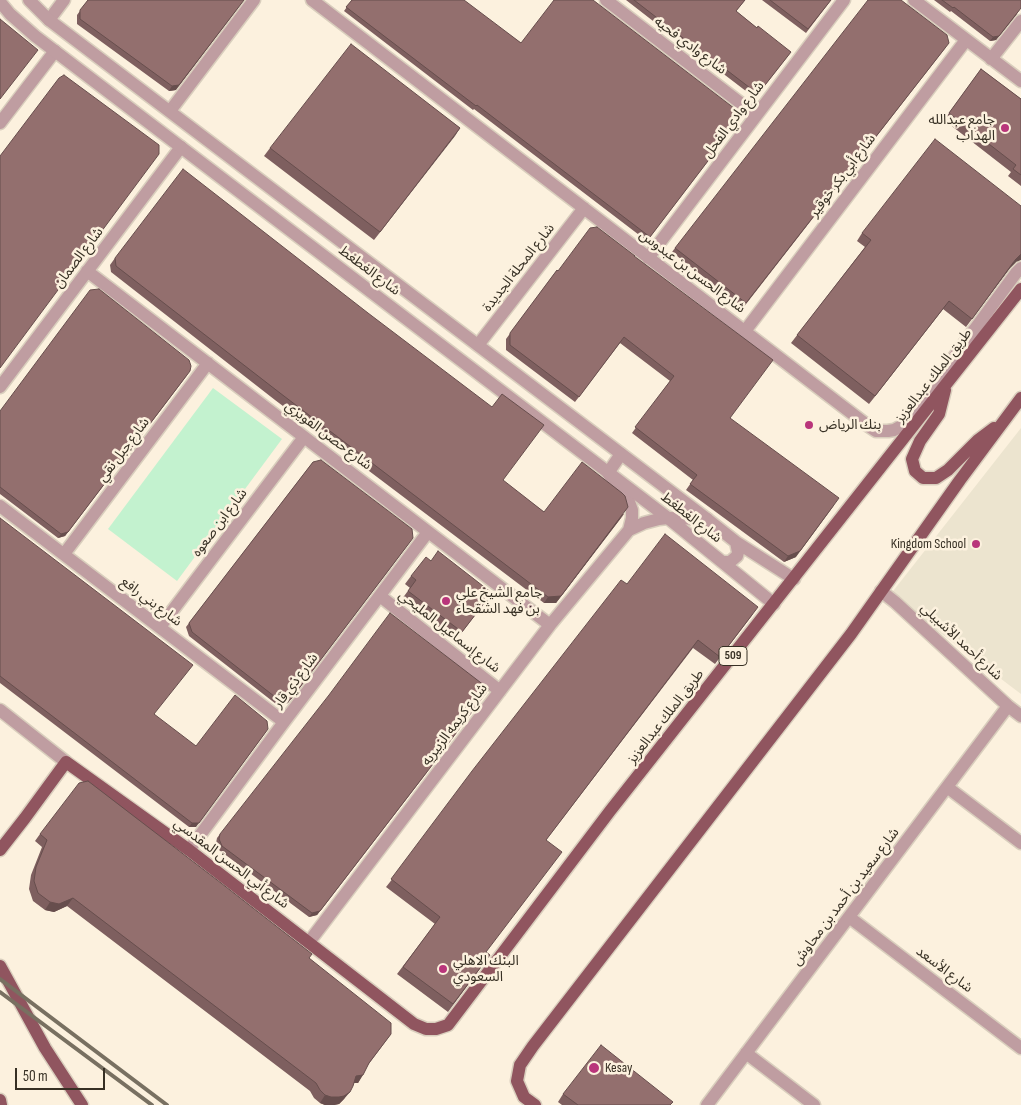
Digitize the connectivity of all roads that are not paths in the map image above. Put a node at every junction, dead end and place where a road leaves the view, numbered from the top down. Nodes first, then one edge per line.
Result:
1 (29, 0) edge
2 (64, 0) edge
3 (254, 0) edge
4 (312, 0) edge
5 (606, 0) edge
6 (844, 0) edge
7 (914, 0) edge
8 (0, 2) edge
9 (49, 20) junction
10 (1021, 20) edge
11 (966, 40) junction
12 (55, 51) junction
13 (991, 59) junction
14 (1021, 82) edge
15 (137, 86) junction
16 (124, 103) junction
17 (170, 111) junction
18 (756, 115) junction
19 (0, 123) edge
20 (181, 147) junction
21 (584, 208) junction
22 (648, 258) junction
23 (1021, 268) edge
24 (87, 271) junction
25 (1021, 289) edge
26 (1017, 298) edge
27 (745, 331) junction
28 (478, 345) junction
29 (208, 363) junction
30 (946, 385) junction
31 (0, 387) edge
32 (1021, 398) edge
33 (1004, 421) junction
34 (304, 437) junction
35 (621, 454) junction
36 (608, 473) junction
37 (0, 506) edge
38 (668, 518) junction
39 (707, 519) junction
40 (629, 530) junction
41 (428, 532) junction
42 (736, 542) junction
43 (64, 554) junction
44 (722, 562) junction
45 (794, 579) junction
46 (881, 591) junction
47 (380, 596) junction
48 (774, 604) junction
49 (550, 625) junction
50 (160, 627) junction
51 (500, 691) junction
52 (1008, 706) junction
53 (0, 710) edge
54 (1021, 716) edge
55 (284, 722) junction
56 (66, 762) junction
57 (948, 787) junction
58 (1021, 843) edge
59 (0, 850) edge
60 (189, 850) junction
61 (849, 917) junction
62 (309, 942) junction
63 (0, 966) edge
64 (448, 1026) joint
65 (1021, 1048) edge
66 (746, 1053) junction
67 (0, 1100) edge
68 (1, 1105) edge
69 (82, 1105) edge
70 (535, 1105) edge
71 (707, 1105) edge
72 (814, 1105) edge

1 - 9 street, شارع الغطغط
2 - 9 street
3 - 17 street
4 - 21 street, شارع الحسن بن عبدوس
5 - 18 street, شارع وادي فحيه
6 - 18 street, شارع وادي الفحل
7 - 11 street
8 - 12 street, شارع الغطغط
9 - 15 street, شارع الغطغط
10 - 13 street
11 - 13 street
11 - 27 street, شارع أبي بكر خوقير
12 - 16 street, شارع الغطغط
12 - 19 street
13 - 14 street
15 - 16 street
15 - 17 street, شارع الغطغط
16 - 20 street, شارع الغطغط
17 - 28 street, شارع الغطغط
18 - 22 street, شارع وادي الفحل
20 - 24 street, شارع الصمان
20 - 36 street, شارع الغطغط
21 - 22 street, شارع الحسن بن عبدوس
21 - 28 street, شارع المحلة الجديدة
22 - 27 street, شارع الحسن بن عبدوس
23 - 27 street, شارع الحسن بن عبدوس
24 - 29 street, شارع حصن الفويزي
24 - 31 street, شارع الصمان
25 - 26 main road, طريق الملك عبدالعزيز / 509
26 - 30 main road, طريق الملك عبدالعزيز / 509
28 - 35 street, شارع الغطغط
29 - 34 street, شارع حصن الفويزي
29 - 43 street, شارع جبل نقي
30 - 33 main road
30 - 45 main road, طريق الملك عبدالعزيز / 509
32 - 33 main road
33 - 46 main road
34 - 41 street, شارع حصن الفويزي
34 - 50 street, شارع ابن صعوه
35 - 36 street
35 - 39 street, شارع الغطغط
36 - 38 street, شارع الغطغط
36 - 40 street
37 - 43 street, شارع بني رافع
38 - 39 street
38 - 40 street
38 - 44 street, شارع الغطغط
39 - 42 street, شارع الغطغط
40 - 49 street, شارع كريمه الزبيريه
41 - 47 street, شارع ذي قار
41 - 49 street, شارع حصن الفويزي
42 - 44 street, شارع الغطغط
42 - 45 street, شارع الغطغط
43 - 50 street, شارع بني رافع
44 - 48 street, شارع الغطغط
45 - 48 main road, طريق الملك عبدالعزيز / 509
46 - 52 street, شارع أحمد الأشبيلي
46 - 70 main road
47 - 51 street, شارع إسماعيل المليحي
47 - 55 street, شارع ذي قار
48 - 64 main road, طريق الملك عبدالعزيز / 509
49 - 51 street, شارع كريمه الزبيريه
50 - 55 street, شارع بني رافع
51 - 62 street, شارع كريمه الزبيريه
52 - 54 street, شارع أحمد الأشبيلي
52 - 57 street, شارع سعيد بن أحمد بن محاوش
53 - 56 street, شارع أبي الحسن المقدسي
55 - 60 street, شارع ذي قار
56 - 59 main road
56 - 60 main road, شارع أبي الحسن المقدسي
57 - 58 street
57 - 61 street, شارع سعيد بن أحمد بن محاوش
60 - 62 main road, شارع أبي الحسن المقدسي
61 - 65 street, شارع الأسعد
61 - 66 street, شارع سعيد بن أحمد بن محاوش
62 - 64 main road, شارع أبي الحسن المقدسي
63 - 69 main road
66 - 71 street, شارع سعيد بن أحمد بن محاوش
66 - 72 street
67 - 68 main road

